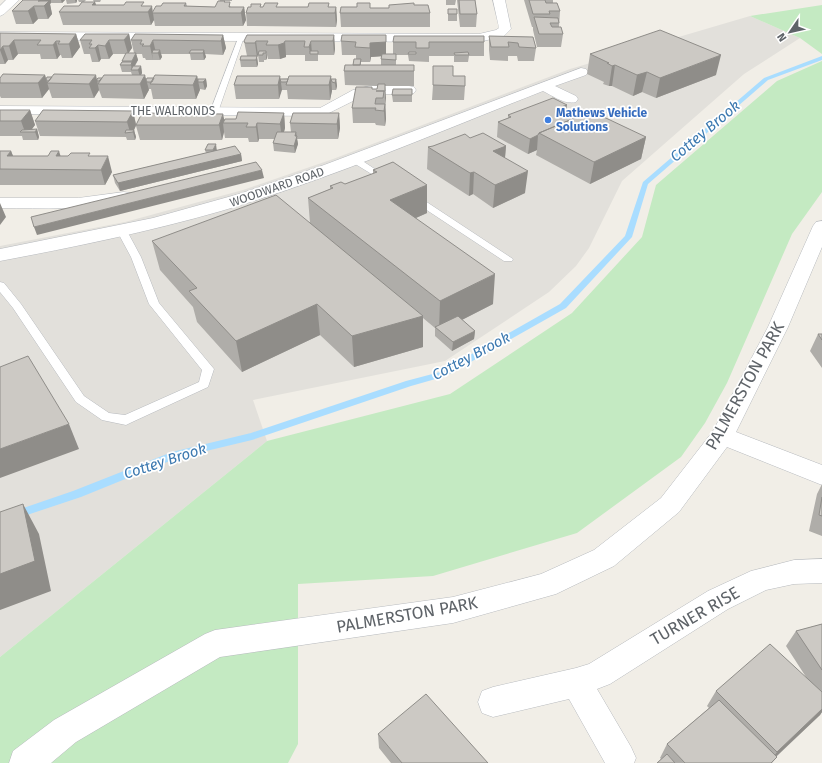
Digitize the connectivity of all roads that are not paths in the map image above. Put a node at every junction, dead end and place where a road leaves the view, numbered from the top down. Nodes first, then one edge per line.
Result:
1 (13, 0) edge
2 (499, 0) edge
3 (0, 12) edge
4 (0, 36) edge
5 (241, 37) junction
6 (581, 72) dead end
7 (543, 86) junction
8 (409, 90) edge
9 (571, 99) dead end
10 (0, 110) edge
11 (214, 112) junction
12 (322, 112) junction
13 (335, 121) edge
14 (355, 160) junction
15 (138, 194) edge
16 (0, 203) edge
17 (122, 231) junction
18 (819, 241) edge
19 (0, 255) edge
20 (508, 259) dead end
21 (0, 285) edge
22 (722, 436) junction
23 (822, 475) edge
24 (822, 572) edge
25 (576, 683) junction
26 (493, 702) dead end
27 (620, 758) dead end
28 (25, 763) edge

1 - 3 street
2 - 5 street
4 - 5 street
5 - 11 lane
6 - 7 street, WOODWARD ROAD
7 - 9 street
7 - 14 street, WOODWARD ROAD
8 - 12 street, THE WALRONDS
10 - 11 street, THE WALRONDS
11 - 12 street, THE WALRONDS
12 - 13 street
14 - 17 street, WOODWARD ROAD
14 - 20 lane
15 - 16 street
17 - 19 street, WOODWARD ROAD
17 - 21 lane
18 - 22 street, PALMERSTON PARK
22 - 23 street
22 - 28 street, PALMERSTON PARK
24 - 25 street, TURNER RISE
25 - 26 street, TURNER RISE
25 - 27 street

